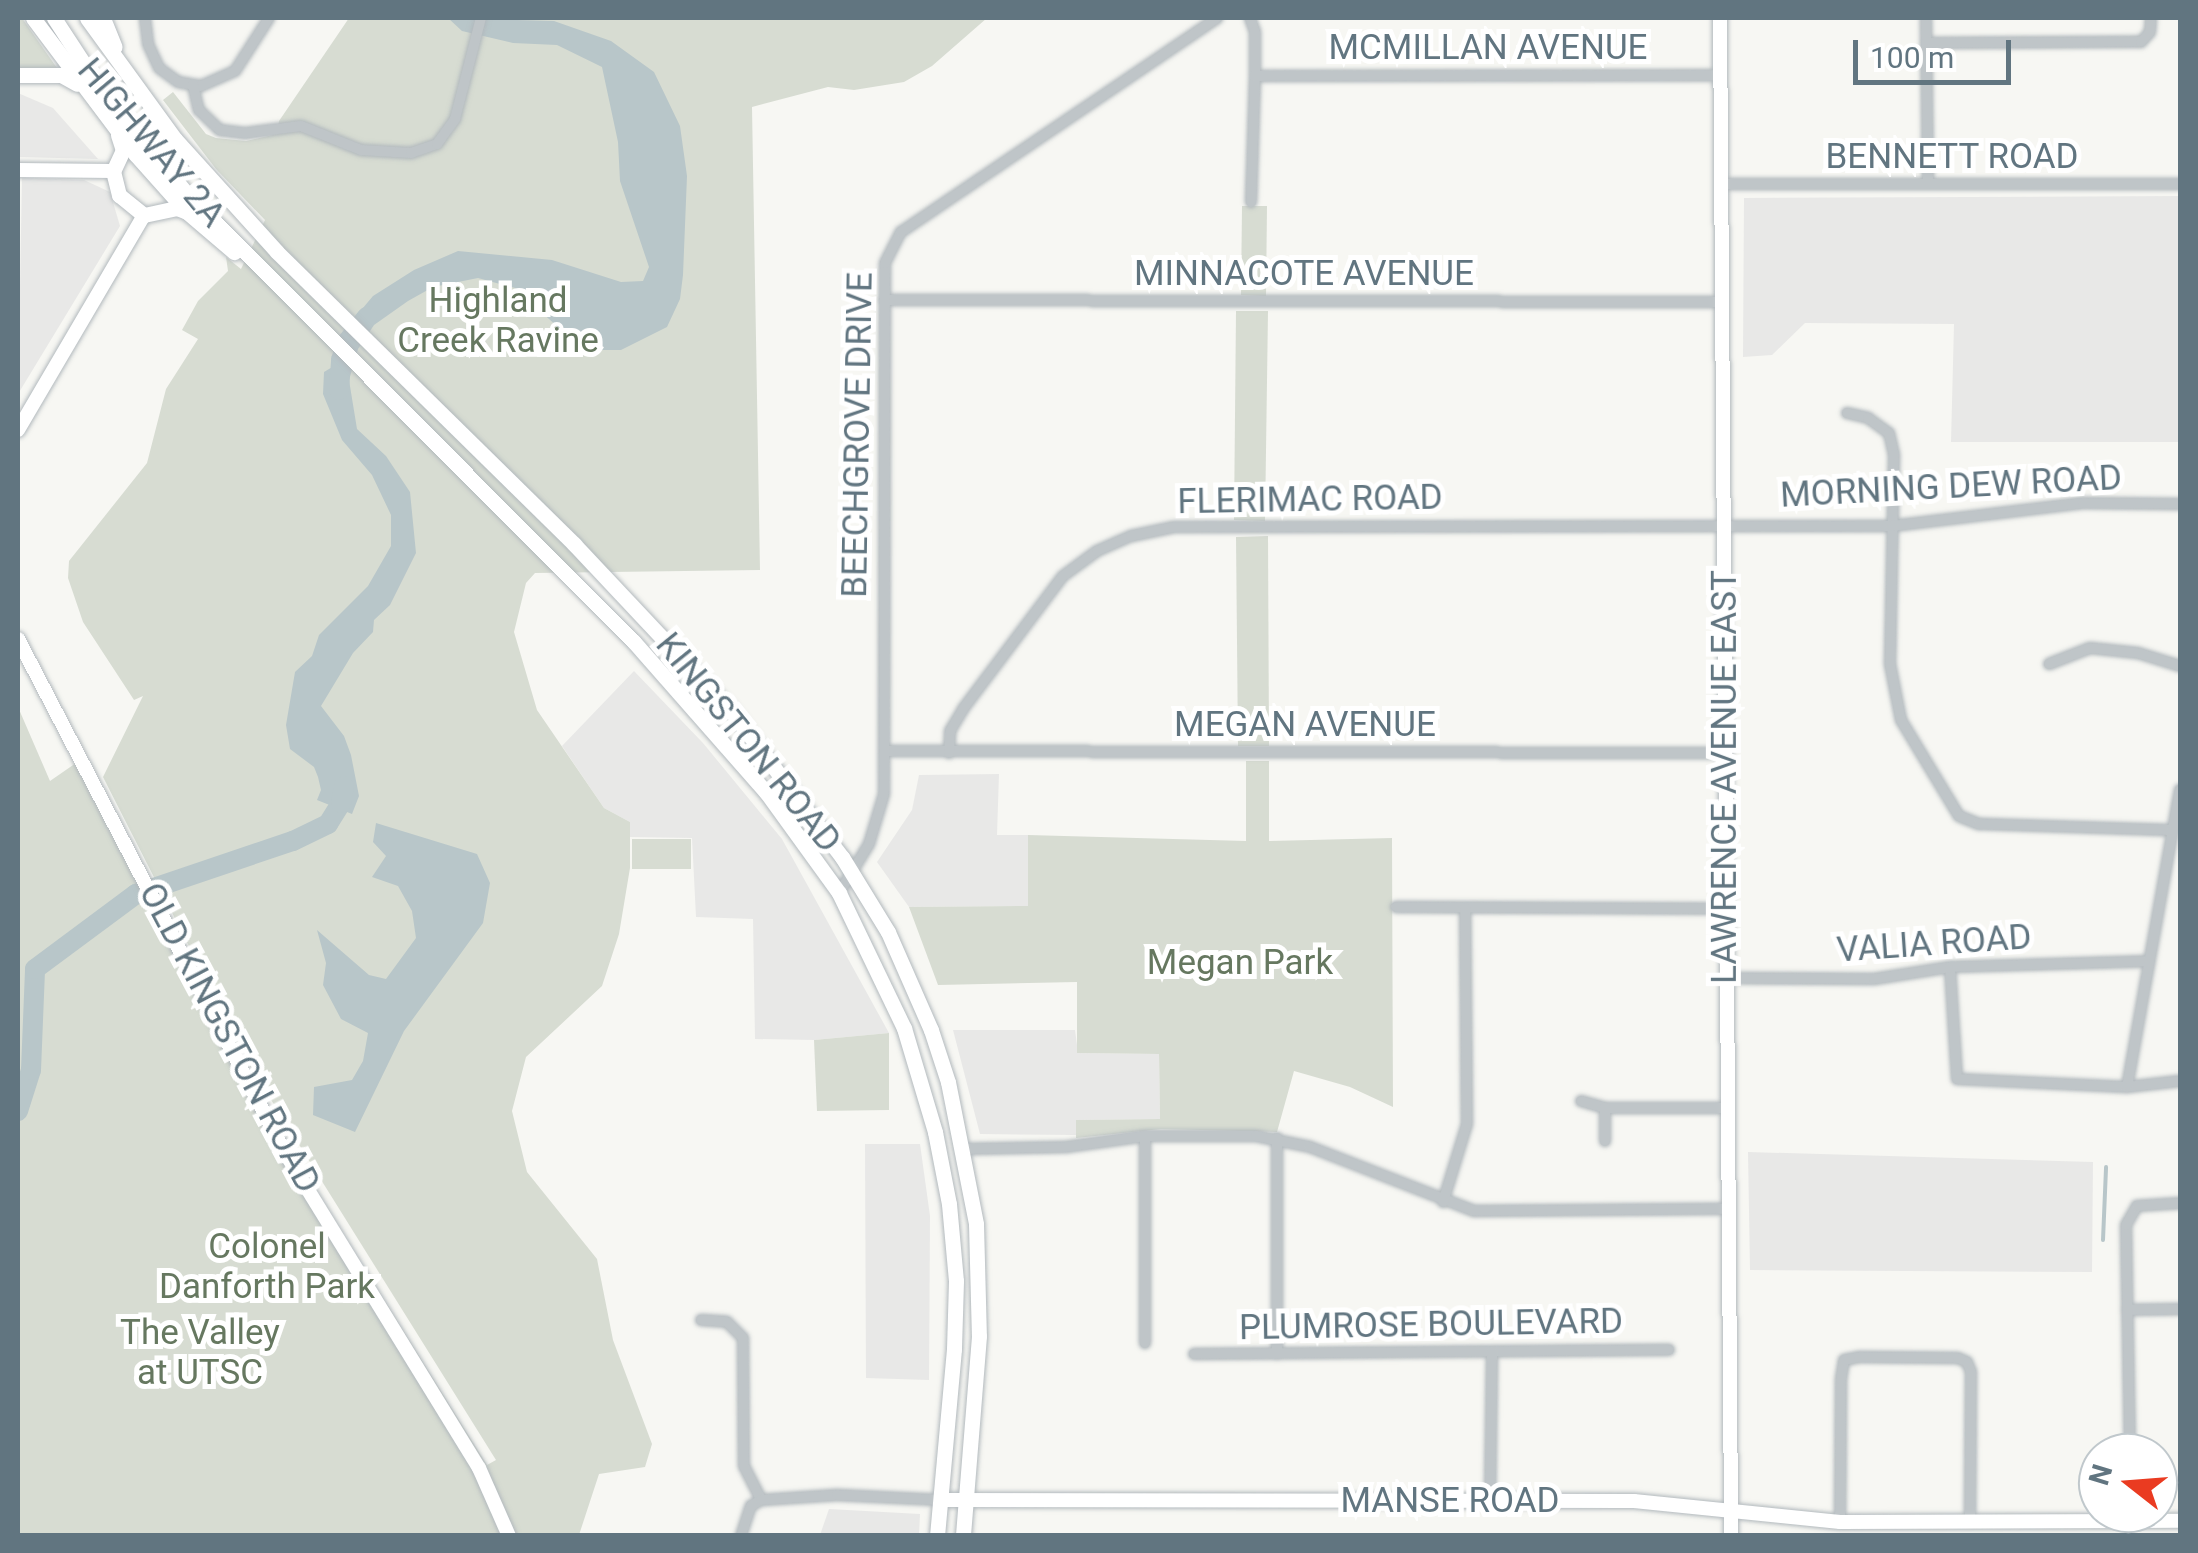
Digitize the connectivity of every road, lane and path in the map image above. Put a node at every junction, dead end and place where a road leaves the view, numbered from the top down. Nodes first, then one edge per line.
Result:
1 (32, 18) edge
2 (54, 18) edge
3 (87, 18) edge
4 (103, 18) edge
5 (146, 18) edge
6 (269, 18) edge
7 (481, 18) edge
8 (1217, 18) edge
9 (1250, 18) edge
10 (1720, 18) edge
11 (1926, 18) edge
12 (2151, 18) edge
13 (1926, 43) junction
14 (127, 74) junction
15 (1721, 74) junction
16 (18, 75) edge
17 (1255, 76) junction
18 (193, 86) junction
19 (85, 89) junction
20 (116, 131) junction
21 (18, 170) edge
22 (113, 172) junction
23 (1724, 184) junction
24 (1928, 184) junction
25 (2180, 184) edge
26 (1251, 202) dead end
27 (187, 212) junction
28 (144, 214) junction
29 (254, 264) junction
30 (884, 300) junction
31 (1723, 302) junction
32 (1847, 412) dead end
33 (18, 430) edge
34 (2180, 504) edge
35 (1724, 526) junction
36 (1892, 526) junction
37 (18, 639) edge
38 (2049, 664) dead end
39 (2180, 666) edge
40 (884, 751) junction
41 (949, 753) junction
42 (1725, 753) junction
43 (2180, 790) edge
44 (2170, 830) junction
45 (852, 872) junction
46 (839, 892) junction
47 (1396, 907) dead end
48 (1465, 908) junction
49 (1726, 909) junction
50 (2147, 961) junction
51 (1950, 967) junction
52 (1725, 978) junction
53 (2180, 1082) edge
54 (2127, 1087) junction
55 (1581, 1101) dead end
56 (1605, 1108) junction
57 (1727, 1108) junction
58 (1145, 1136) junction
59 (1278, 1138) junction
60 (1605, 1141) dead end
61 (964, 1149) junction
62 (1443, 1202) junction
63 (2180, 1203) edge
64 (1728, 1209) junction
65 (2127, 1310) junction
66 (2180, 1310) edge
67 (701, 1320) dead end
68 (1144, 1343) dead end
69 (1669, 1350) dead end
70 (1492, 1352) junction
71 (1194, 1354) dead end
72 (1277, 1354) junction
73 (2130, 1433) edge
74 (761, 1500) junction
75 (941, 1500) junction
76 (967, 1501) junction
77 (1490, 1502) junction
78 (1732, 1514) junction
79 (2078, 1519) edge
80 (1840, 1522) junction
81 (1970, 1522) junction
82 (510, 1536) edge
83 (741, 1536) edge
84 (936, 1536) edge
85 (963, 1536) edge
86 (1731, 1536) edge

1 - 19 main road
2 - 29 main road, HIGHWAY 2A
3 - 14 main road, HIGHWAY 2A
4 - 14 main road
5 - 18 street
6 - 18 street
7 - 18 street
8 - 30 street, BEECHGROVE DRIVE
9 - 17 street
10 - 15 street, LAWRENCE AVENUE EAST
11 - 13 street
12 - 13 street
13 - 24 street
14 - 45 main road, KINGSTON ROAD
15 - 17 street, MCMILLAN AVENUE
15 - 23 street, LAWRENCE AVENUE EAST
16 - 19 main road
17 - 26 street
19 - 20 main road
20 - 22 main road
20 - 27 main road
21 - 22 street
22 - 28 main road
23 - 24 street, BENNETT ROAD
23 - 31 street, LAWRENCE AVENUE EAST
24 - 25 street, BENNETT ROAD
27 - 28 main road
27 - 29 main road
28 - 33 street
29 - 46 main road, KINGSTON ROAD
30 - 31 street, MINNACOTE AVENUE
30 - 40 street, BEECHGROVE DRIVE
31 - 35 street, LAWRENCE AVENUE EAST
32 - 36 street
34 - 36 street, MORNING DEW ROAD
35 - 36 street, MORNING DEW ROAD
35 - 41 street, FLERIMAC ROAD
35 - 42 street, LAWRENCE AVENUE EAST
36 - 44 street
37 - 82 street, OLD KINGSTON ROAD
38 - 39 street
40 - 41 street, MEGAN AVENUE
40 - 45 street, BEECHGROVE DRIVE
41 - 42 street, MEGAN AVENUE
42 - 49 street, LAWRENCE AVENUE EAST
43 - 44 street
44 - 50 street
45 - 46 street, BEECHGROVE DRIVE
45 - 61 main road, KINGSTON ROAD
46 - 75 main road, KINGSTON ROAD
47 - 48 street
48 - 49 street
48 - 62 street
49 - 52 street, LAWRENCE AVENUE EAST
50 - 51 street, VALIA ROAD
50 - 54 street
51 - 52 street, VALIA ROAD
51 - 54 street
52 - 57 street, LAWRENCE AVENUE EAST
53 - 54 street
55 - 56 street
56 - 57 street
56 - 60 street
57 - 64 street, LAWRENCE AVENUE EAST
58 - 59 street
58 - 61 street
58 - 68 street
59 - 62 street
59 - 72 street
61 - 76 main road, KINGSTON ROAD
62 - 64 street
63 - 65 street
64 - 78 street, LAWRENCE AVENUE EAST
65 - 66 street
65 - 73 street
67 - 74 street
69 - 70 street, PLUMROSE BOULEVARD
70 - 72 street, PLUMROSE BOULEVARD
70 - 77 street
71 - 72 street, PLUMROSE BOULEVARD
74 - 75 street, MANSE ROAD
74 - 83 street
75 - 76 street, MANSE ROAD
75 - 84 main road, KINGSTON ROAD
76 - 77 street, MANSE ROAD
76 - 85 main road, KINGSTON ROAD
77 - 78 street, MANSE ROAD
78 - 80 street, MANSE ROAD
78 - 86 street, LAWRENCE AVENUE EAST
79 - 81 street, MANSE ROAD
80 - 81 street, MANSE ROAD
80 - 81 street

